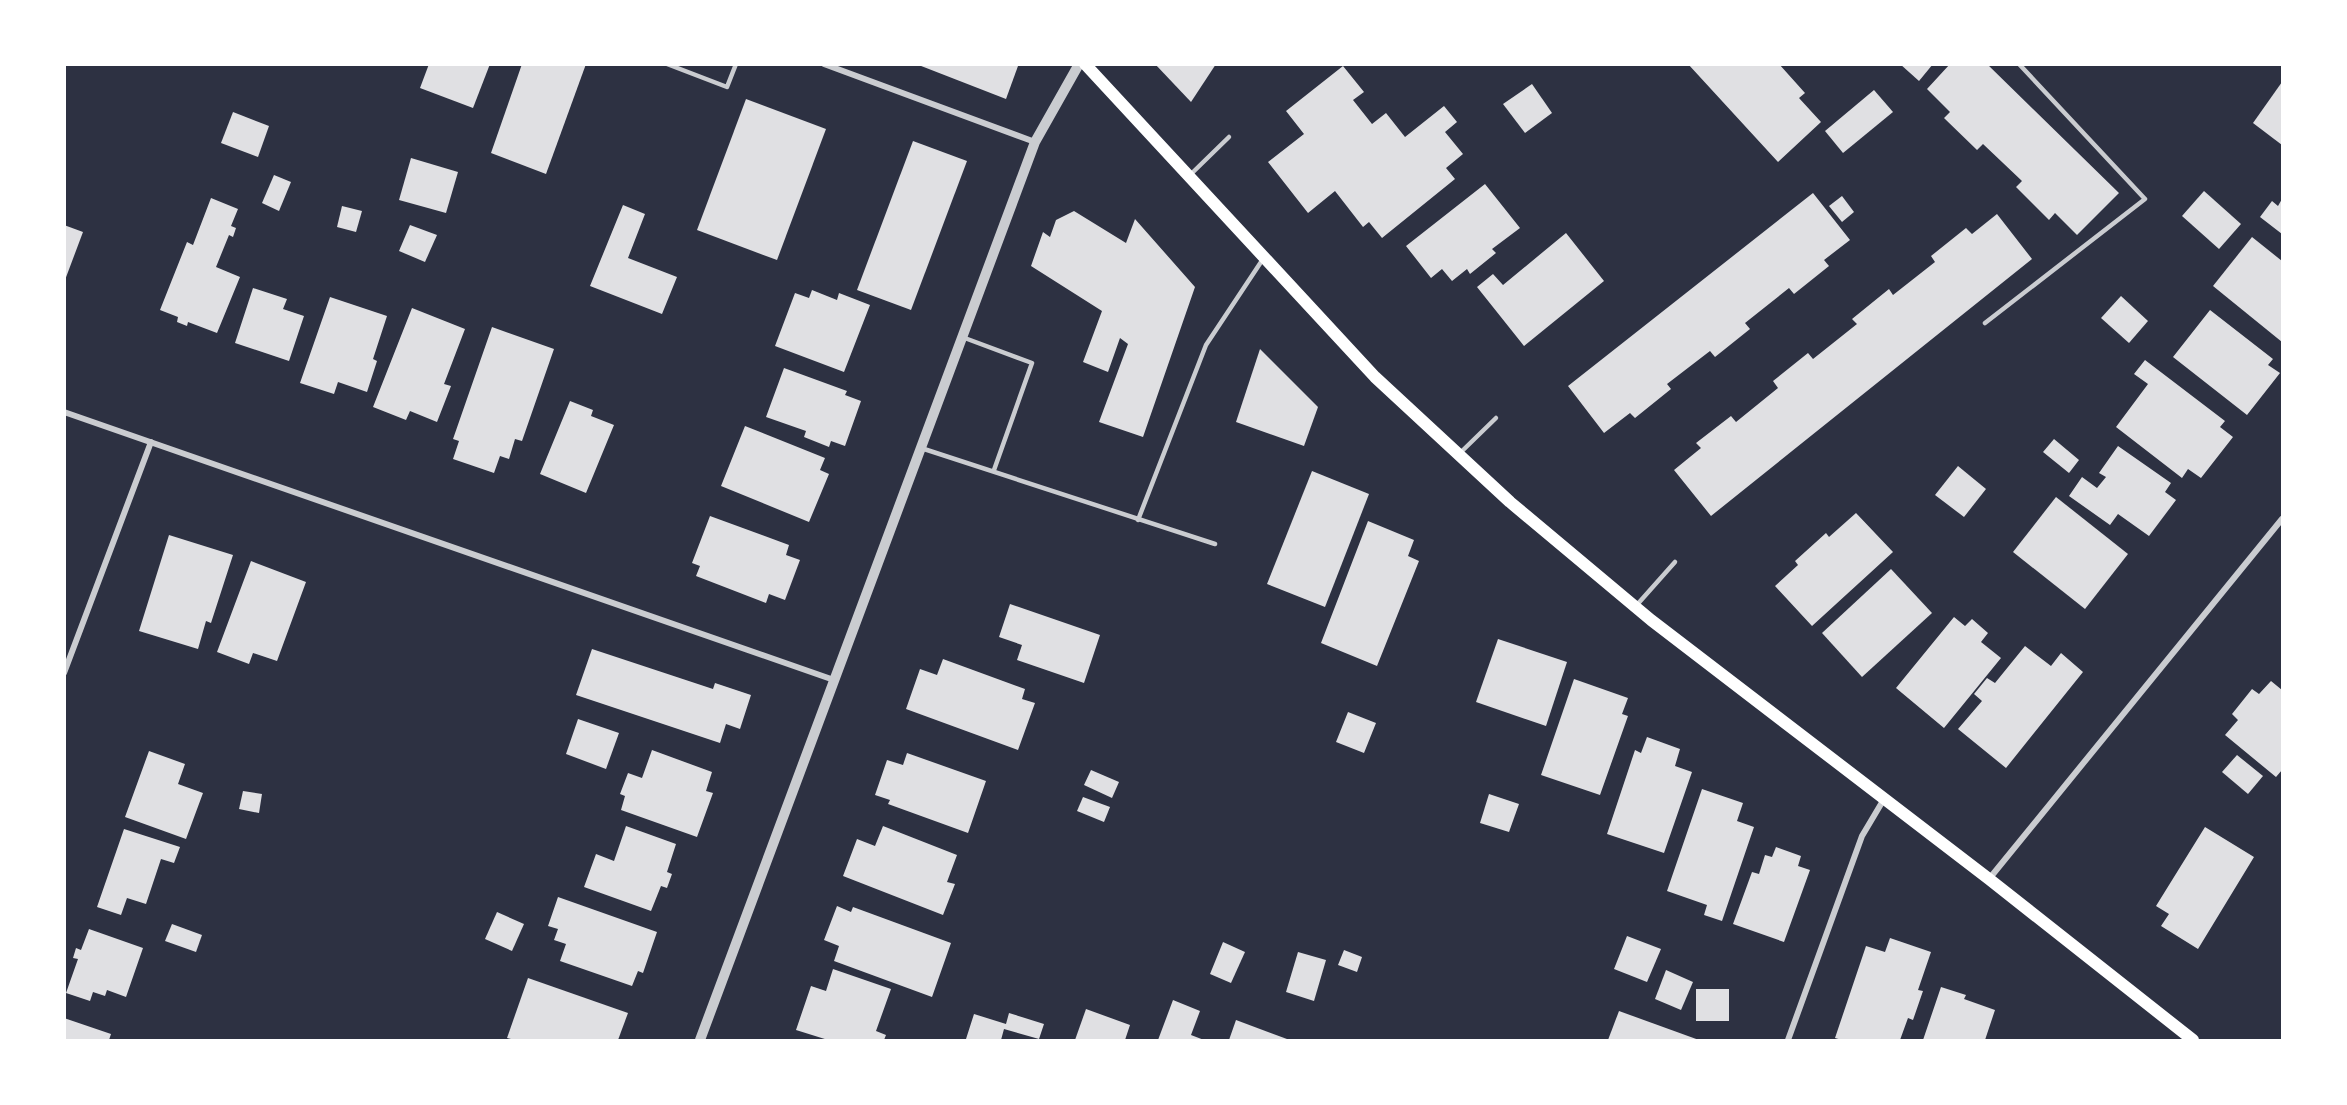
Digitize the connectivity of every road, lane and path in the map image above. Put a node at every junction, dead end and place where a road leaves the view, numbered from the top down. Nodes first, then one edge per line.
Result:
1 (667, 64) edge
2 (736, 64) edge
3 (824, 64) edge
4 (1079, 64) edge
5 (1085, 64) edge
6 (2019, 64) edge
7 (1229, 137) dead end
8 (1035, 142) junction
9 (1188, 176) junction
10 (1264, 258) junction
11 (1985, 323) dead end
12 (962, 337) junction
13 (64, 412) edge
14 (1496, 418) dead end
15 (151, 442) junction
16 (921, 448) junction
17 (1459, 454) junction
18 (994, 470) junction
19 (2283, 519) edge
20 (1138, 520) junction
21 (1215, 544) dead end
22 (1675, 562) dead end
23 (1635, 607) junction
24 (64, 673) edge
25 (834, 680) junction
26 (1885, 799) junction
27 (1989, 879) junction
28 (700, 1041) edge
29 (1788, 1041) edge
30 (2193, 1041) edge

1 - 2 lane
3 - 8 street
4 - 8 street
5 - 9 main road
6 - 11 lane
7 - 9 lane
8 - 12 street
9 - 10 main road
10 - 17 main road
10 - 20 lane
12 - 16 street
12 - 18 lane
13 - 15 street
14 - 17 lane
15 - 24 street
15 - 25 street
16 - 18 lane
16 - 25 street
17 - 23 main road
18 - 20 lane
19 - 27 street
20 - 21 lane
22 - 23 lane
23 - 26 main road
25 - 28 street
26 - 27 main road
26 - 29 street
27 - 30 main road

